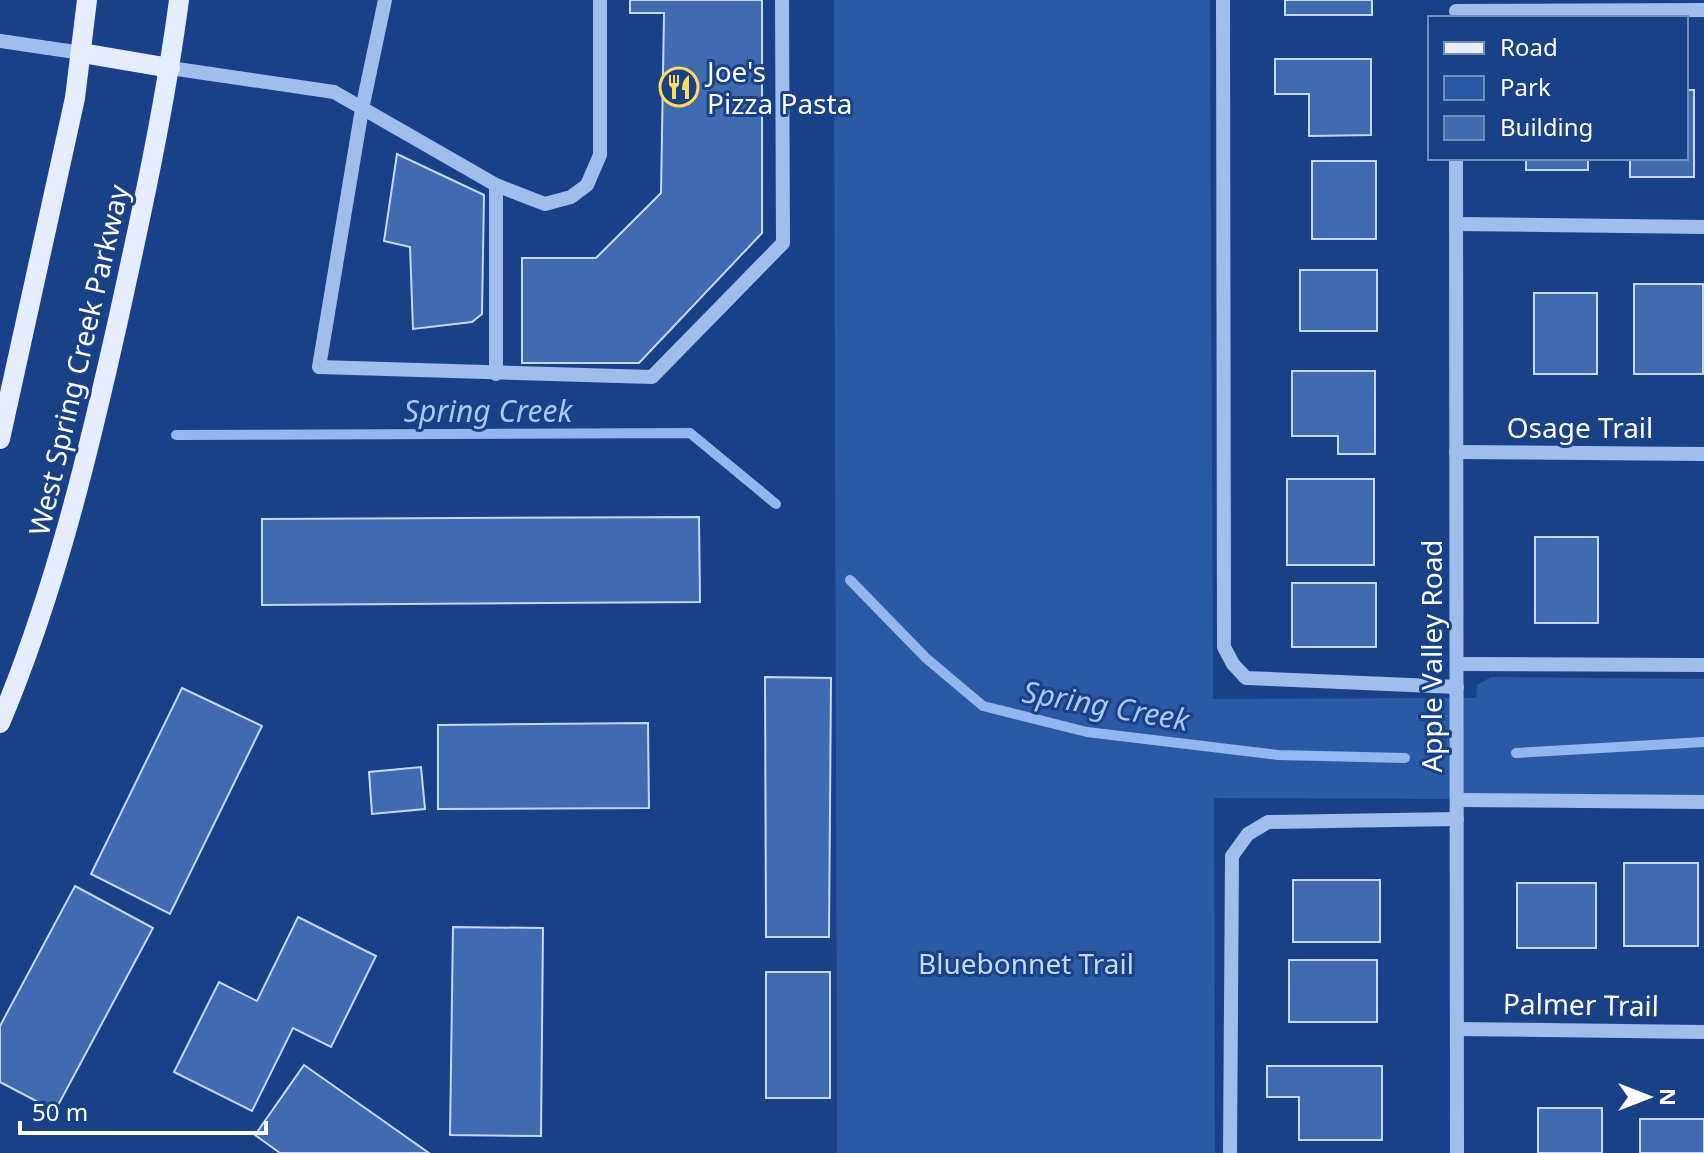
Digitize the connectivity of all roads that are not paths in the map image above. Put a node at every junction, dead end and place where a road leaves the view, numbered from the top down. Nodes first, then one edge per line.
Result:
1 (87, 0) edge
2 (179, 0) edge
3 (385, 0) edge
4 (600, 0) edge
5 (782, 0) edge
6 (1223, 0) edge
7 (1456, 10) edge
8 (1704, 10) edge
9 (0, 41) edge
10 (82, 53) junction
11 (170, 68) junction
12 (362, 109) junction
13 (1456, 160) edge
14 (496, 185) junction
15 (1456, 224) junction
16 (1704, 227) edge
17 (496, 374) junction
18 (0, 439) edge
19 (1456, 452) junction
20 (1704, 454) edge
21 (1457, 664) junction
22 (1704, 665) edge
23 (1457, 687) junction
24 (0, 723) edge
25 (1457, 800) junction
26 (1704, 802) edge
27 (1457, 819) junction
28 (1457, 1029) junction
29 (1704, 1032) edge
30 (1230, 1153) edge
31 (1457, 1153) edge

1 - 10 main road, West Spring Creek Parkway
2 - 11 main road, West Spring Creek Parkway
3 - 12 street
4 - 14 street
5 - 17 street
6 - 23 street
7 - 8 street
9 - 10 street
10 - 11 main road
10 - 18 main road, West Spring Creek Parkway
11 - 12 street
11 - 24 main road, West Spring Creek Parkway
12 - 14 street
12 - 17 street
13 - 15 street, Apple Valley Road
14 - 17 street
15 - 16 street
15 - 19 street, Apple Valley Road
19 - 20 street, Osage Trail
19 - 21 street, Apple Valley Road
21 - 22 street
21 - 23 street, Apple Valley Road
23 - 25 street, Apple Valley Road
25 - 26 street
25 - 27 street, Apple Valley Road
27 - 28 street, Apple Valley Road
27 - 30 street
28 - 29 street, Palmer Trail
28 - 31 street, Apple Valley Road

